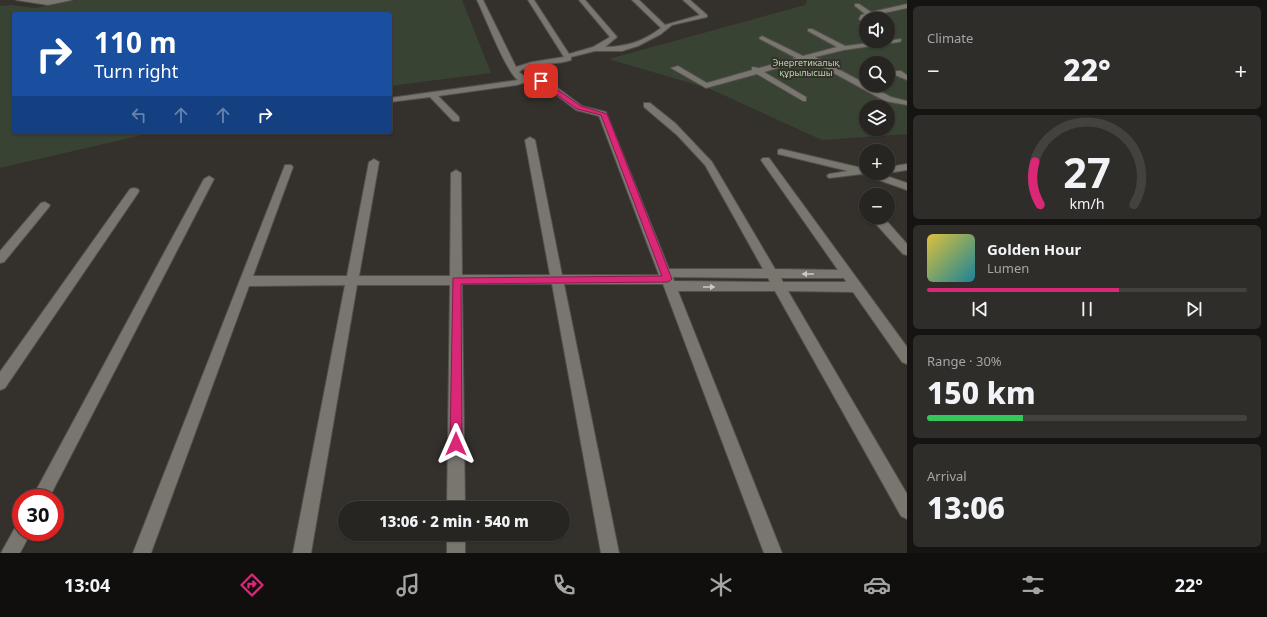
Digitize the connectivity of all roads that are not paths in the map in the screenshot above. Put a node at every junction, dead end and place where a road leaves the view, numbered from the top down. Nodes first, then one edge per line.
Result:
1 (19, 0) edge
2 (69, 0) edge
3 (480, 0) edge
4 (531, 0) edge
5 (582, 0) edge
6 (635, 0) edge
7 (686, 0) edge
8 (857, 5) dead end
9 (907, 6) edge
10 (866, 12) edge
11 (878, 12) edge
12 (664, 27) junction
13 (810, 30) dead end
14 (897, 37) edge
15 (762, 38) dead end
16 (907, 46) edge
17 (844, 48) junction
18 (595, 49) junction
19 (568, 56) junction
20 (806, 58) junction
21 (749, 65) dead end
22 (675, 68) dead end
23 (758, 70) junction
24 (514, 72) junction
25 (898, 73) dead end
26 (907, 78) edge
27 (526, 79) junction
28 (432, 95) junction
29 (803, 99) dead end
30 (392, 100) edge
31 (907, 103) edge
32 (648, 104) dead end
33 (456, 119) dead end
34 (530, 140) dead end
35 (781, 152) dead end
36 (766, 160) dead end
37 (374, 162) dead end
38 (288, 167) dead end
39 (907, 167) edge
40 (895, 169) edge
41 (859, 170) edge
42 (895, 171) edge
43 (907, 172) edge
44 (456, 173) dead end
45 (859, 173) edge
46 (832, 176) dead end
47 (209, 179) dead end
48 (888, 180) edge
49 (907, 187) edge
50 (134, 191) dead end
51 (45, 205) dead end
52 (883, 224) edge
53 (907, 251) edge
54 (0, 259) edge
55 (771, 274) junction
56 (847, 274) junction
57 (668, 279) junction
58 (456, 280) junction
59 (557, 280) junction
60 (245, 281) junction
61 (352, 281) junction
62 (779, 287) junction
63 (856, 287) junction
64 (907, 358) edge
65 (0, 384) edge
66 (45, 489) edge
67 (456, 501) edge
68 (907, 510) edge
69 (17, 541) edge
70 (456, 541) edge
71 (10, 553) edge
72 (142, 553) edge
73 (302, 553) edge
74 (456, 553) edge
75 (610, 553) edge
76 (773, 553) edge

1 - 2 street
3 - 24 street
4 - 19 street
5 - 18 street
6 - 12 street
7 - 12 street
8 - 10 street
9 - 11 street
12 - 18 street
13 - 17 street
14 - 16 street
14 - 17 street
15 - 20 street
17 - 20 street
18 - 19 street
19 - 24 street
20 - 23 street
20 - 31 street
21 - 23 street
22 - 23 street
23 - 29 street
24 - 27 street
25 - 26 street
27 - 28 street
27 - 57 street
28 - 30 street
28 - 33 street
32 - 55 street
34 - 59 street
35 - 41 street
36 - 56 street
37 - 61 street
38 - 60 street
39 - 40 street
42 - 43 street
44 - 58 street
45 - 46 street
47 - 66 street
48 - 49 street
50 - 65 street
51 - 54 street
52 - 53 street
56 -> 55 street
55 - 57 street
55 - 62 street
56 - 63 street
57 - 59 street
57 -> 62 street
57 - 76 street
58 - 59 street
58 - 61 street
58 - 67 street
59 - 75 street
60 - 61 street
60 - 72 street
61 - 73 street
62 - 63 street
62 - 68 street
63 - 64 street
69 - 71 street
70 - 74 street

